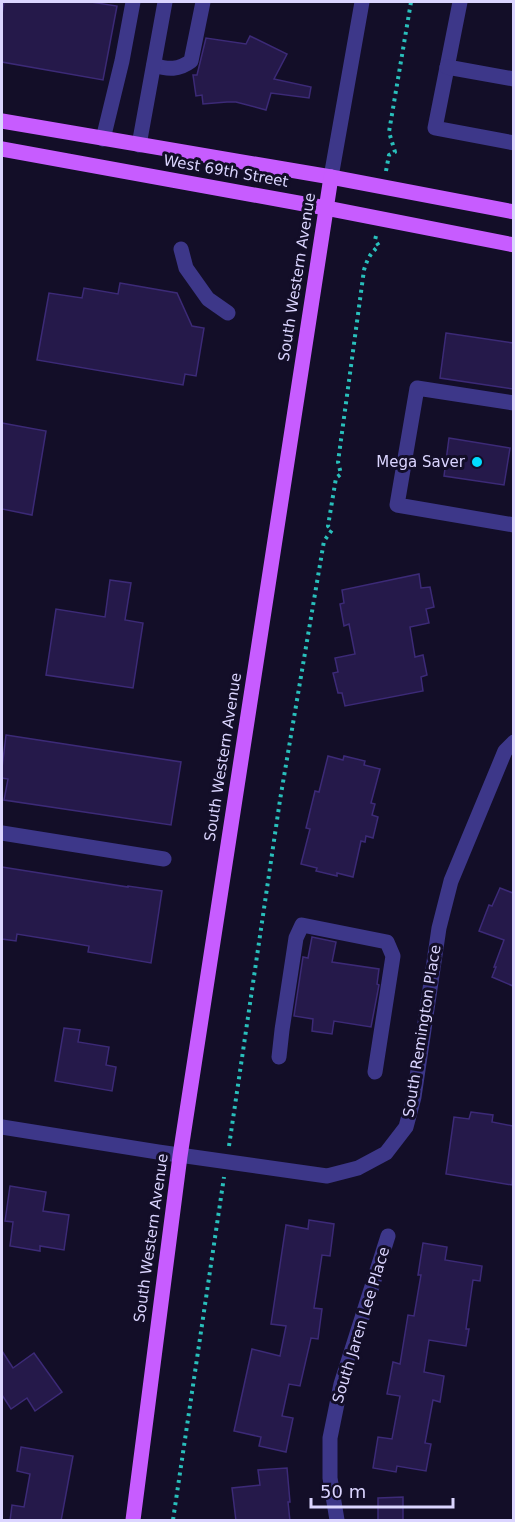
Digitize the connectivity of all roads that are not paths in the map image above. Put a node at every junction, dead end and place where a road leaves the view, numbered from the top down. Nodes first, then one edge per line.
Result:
1 (133, 2) edge
2 (165, 2) edge
3 (203, 2) edge
4 (362, 2) edge
5 (460, 2) edge
6 (154, 65) junction
7 (447, 67) junction
8 (513, 79) edge
9 (2, 121) edge
10 (104, 139) junction
11 (513, 143) edge
12 (140, 145) junction
13 (2, 149) edge
14 (330, 177) junction
15 (326, 208) junction
16 (513, 212) edge
17 (513, 245) edge
18 (181, 249) dead end
19 (228, 313) dead end
20 (513, 403) edge
21 (513, 525) edge
22 (513, 742) edge
23 (2, 833) edge
24 (164, 860) dead end
25 (279, 1057) dead end
26 (375, 1072) dead end
27 (2, 1127) edge
28 (180, 1156) junction
29 (388, 1236) dead end
30 (133, 1521) edge
31 (338, 1521) edge

1 - 10 street
2 - 6 street
3 - 6 street
4 - 14 street, South Western Avenue
5 - 7 street
6 - 12 street
7 - 8 street
7 - 11 street
9 - 10 main road, West 69th Street
10 - 12 main road, West 69th Street
12 - 14 main road, West 69th Street
13 - 15 main road, West 69th Street
14 - 15 main road, South Western Avenue
14 - 16 main road, West 69th Street
15 - 17 main road, West 69th Street
15 - 28 main road, South Western Avenue
18 - 19 street
20 - 21 street
22 - 28 street, South Remington Place
23 - 24 street
25 - 26 street
27 - 28 street, South Remington Place
28 - 30 main road, South Western Avenue
29 - 31 street, South Jaren Lee Place

